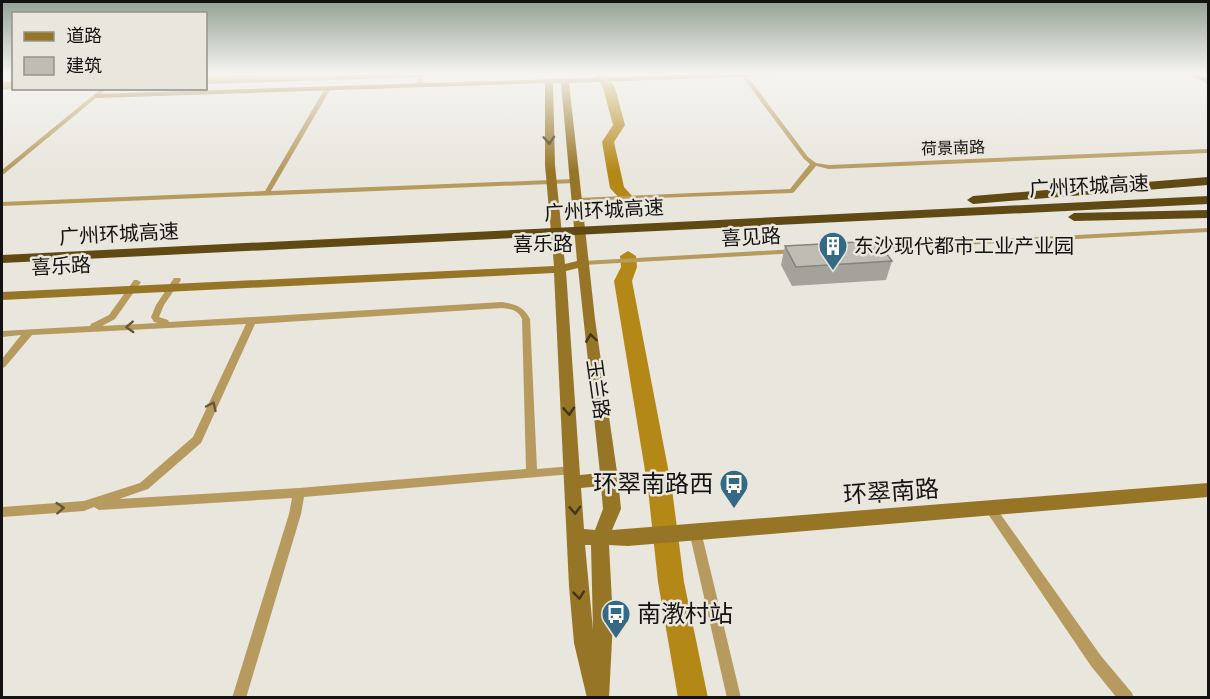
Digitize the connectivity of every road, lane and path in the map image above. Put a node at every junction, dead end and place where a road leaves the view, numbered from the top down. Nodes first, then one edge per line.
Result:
1 (86, 106) edge
2 (318, 106) edge
3 (548, 106) edge
4 (567, 106) edge
5 (767, 106) edge
6 (1209, 151) edge
7 (814, 164) junction
8 (2, 173) edge
9 (575, 181) junction
10 (1209, 181) edge
11 (553, 182) junction
12 (1209, 191) edge
13 (267, 193) junction
14 (577, 200) junction
15 (1209, 200) edge
16 (2, 204) edge
17 (780, 210) junction
18 (1209, 213) edge
19 (702, 224) junction
20 (1209, 230) edge
21 (858, 248) edge
22 (2, 249) edge
23 (803, 251) edge
24 (2, 259) edge
25 (583, 262) junction
26 (560, 265) junction
27 (175, 284) junction
28 (135, 286) junction
29 (2, 289) edge
30 (2, 296) edge
31 (252, 321) junction
32 (180, 324) junction
33 (72, 330) junction
34 (29, 332) junction
35 (2, 334) edge
36 (2, 365) edge
37 (532, 474) junction
38 (573, 476) junction
39 (610, 479) junction
40 (1206, 492) edge
41 (299, 493) junction
42 (84, 506) junction
43 (990, 508) junction
44 (2, 512) edge
45 (692, 532) junction
46 (576, 537) junction
47 (600, 539) junction
48 (598, 696) edge
49 (239, 698) edge
50 (734, 698) edge
51 (1127, 698) edge

1 - 8 street
2 - 13 street
3 -> 11 street, 玉兰路
4 - 9 street, 玉兰路
5 - 7 street
6 - 7 street, 荷景南路
7 - 14 street
9 - 11 street
9 - 14 street, 玉兰路
10 - 17 highway
11 - 13 street
11 - 26 street, 玉兰路
12 - 17 highway, 广州环城高速
13 - 16 street
14 - 25 street, 玉兰路
15 - 19 highway, 广州环城高速
17 - 22 highway, 广州环城高速
18 - 19 highway
19 - 24 highway, 广州环城高速
20 - 21 street
23 - 25 street, 喜见路
25 - 26 street, 喜乐路
39 -> 25 street, 玉兰路
26 - 27 street, 喜乐路
26 -> 38 street, 玉兰路
27 - 28 street, 喜乐路
27 - 32 street
28 - 29 street, 喜乐路
28 - 30 street, 喜乐路
28 - 33 street
31 - 32 street
31 - 37 street
42 -> 31 street
32 -> 33 street
33 - 34 street
34 - 35 street
34 - 36 street
37 - 38 street
37 - 41 street
38 - 39 street
38 -> 46 street, 玉兰路
39 - 47 street, 玉兰路
40 - 43 street, 环翠南路
41 - 42 street
41 - 49 street
44 -> 42 street
43 - 45 street, 环翠南路
43 - 51 street
45 - 47 street, 环翠南路
45 - 50 street
46 - 47 street, 环翠南路
46 -> 48 street, 玉兰路
47 - 48 street, 玉兰路

